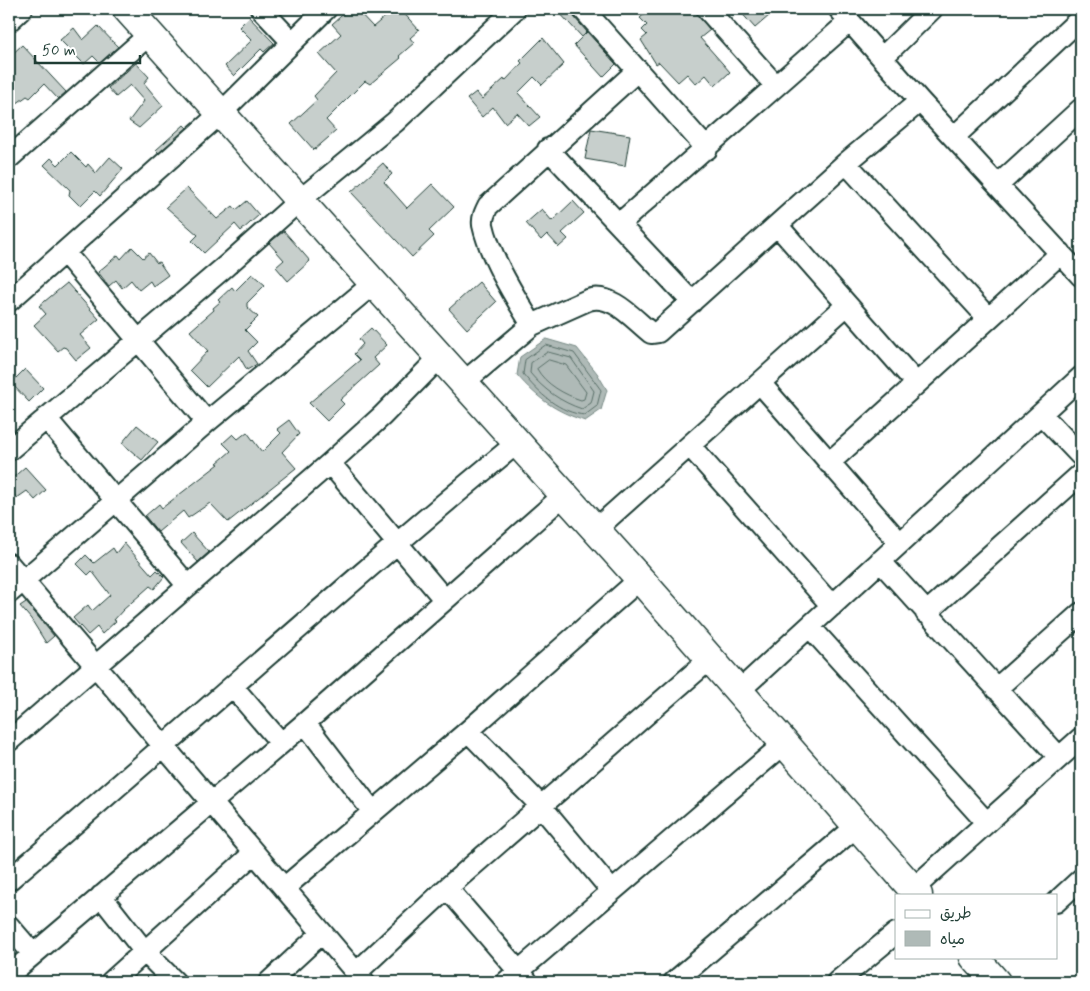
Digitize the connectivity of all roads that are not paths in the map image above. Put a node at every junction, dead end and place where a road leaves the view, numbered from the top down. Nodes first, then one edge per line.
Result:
1 (22, 9) edge
2 (127, 9) edge
3 (261, 9) edge
4 (326, 9) edge
5 (514, 9) edge
6 (583, 9) edge
7 (707, 9) edge
8 (929, 10) edge
9 (844, 15) edge
10 (1081, 18) edge
11 (9, 21) edge
12 (150, 34) junction
13 (292, 42) junction
14 (882, 58) junction
15 (638, 70) junction
16 (776, 86) junction
17 (920, 101) junction
18 (1081, 109) edge
19 (221, 113) junction
20 (954, 137) junction
21 (548, 149) junction
22 (706, 149) junction
23 (9, 158) edge
24 (846, 163) junction
25 (998, 185) junction
26 (300, 200) junction
27 (619, 224) junction
28 (777, 224) junction
29 (64, 253) junction
30 (1061, 253) junction
31 (1081, 276) edge
32 (373, 284) junction
33 (9, 302) edge
34 (692, 302) junction
35 (847, 304) junction
36 (988, 318) junction
37 (532, 325) junction
38 (138, 339) junction
39 (440, 357) junction
40 (1081, 377) edge
41 (760, 383) junction
42 (464, 384) junction
43 (916, 384) junction
44 (1041, 414) junction
45 (46, 418) junction
46 (207, 422) junction
47 (517, 443) junction
48 (690, 446) junction
49 (9, 450) edge
50 (1081, 456) edge
51 (330, 463) junction
52 (829, 463) junction
53 (1081, 474) edge
54 (564, 495) junction
55 (116, 501) junction
56 (596, 529) junction
57 (396, 542) junction
58 (900, 544) junction
59 (880, 561) junction
60 (9, 564) edge
61 (640, 579) junction
62 (188, 586) junction
63 (16, 587) edge
64 (444, 599) junction
65 (832, 606) junction
66 (926, 613) junction
67 (1081, 613) edge
68 (810, 627) junction
69 (710, 659) junction
70 (96, 666) junction
71 (233, 687) junction
72 (996, 690) junction
73 (739, 691) junction
74 (304, 723) junction
75 (468, 731) junction
76 (1081, 738) edge
77 (9, 741) edge
78 (281, 743) junction
79 (785, 743) junction
80 (164, 747) junction
81 (1059, 757) junction
82 (211, 802) junction
83 (541, 806) junction
84 (373, 812) junction
85 (986, 822) junction
86 (858, 824) junction
87 (254, 853) junction
88 (1081, 879) edge
89 (9, 880) edge
90 (284, 888) junction
91 (446, 888) junction
92 (611, 890) junction
93 (916, 892) edge
94 (101, 896) junction
95 (1058, 900) edge
96 (9, 926) edge
97 (322, 933) junction
98 (895, 934) edge
99 (145, 952) junction
100 (33, 954) junction
101 (9, 975) edge
102 (360, 978) edge
103 (517, 979) edge
104 (683, 980) edge
105 (111, 982) edge
106 (175, 982) edge
107 (269, 982) edge
108 (837, 982) edge

1 - 11 street
2 - 12 highway
3 - 13 street
4 - 13 street
5 - 26 street
6 - 15 street
7 - 16 street
8 - 14 street
9 - 14 street
9 - 16 street
10 - 20 street
12 - 19 highway
12 - 23 street
13 - 19 street
14 - 17 street
15 - 21 street
15 - 22 street
16 - 22 street
17 - 20 street
17 - 24 street
18 - 25 street
19 - 26 highway
19 - 29 street
20 - 25 street
21 - 27 street
21 - 37 street
22 - 27 street
24 - 28 street
24 - 36 street
25 - 30 street
26 - 32 highway
26 - 38 street
27 - 34 street
28 - 34 street
28 - 35 street
29 - 33 street
29 - 38 street
30 - 31 street
30 - 36 street
32 - 39 highway
32 - 46 street
34 - 37 street
35 - 41 street
35 - 43 street
36 - 43 street
37 - 42 street
38 - 45 street
38 - 46 street
39 - 42 highway
39 - 51 street
40 - 44 street
41 - 48 street
41 - 52 street
42 - 47 highway
43 - 52 street
44 - 50 street
44 - 58 street
45 - 49 street
45 - 55 street
46 - 55 street
47 - 54 highway
47 - 57 street
48 - 56 street
48 - 65 street
51 - 57 street
51 - 62 street
52 - 58 street
53 - 66 street
54 - 56 highway
54 - 64 street
55 - 62 street
55 - 63 street
56 - 61 highway
57 - 64 street
57 - 71 street
58 - 59 street
59 - 65 street
59 - 66 street
60 - 63 street
61 - 69 highway
61 - 75 street
62 - 70 street
63 - 70 street
64 - 74 street
65 - 68 street
66 - 72 street
67 - 72 street
68 - 73 street
68 - 85 street
69 - 73 highway
69 - 83 street
70 - 77 street
70 - 80 street
71 - 78 street
71 - 80 street
72 - 81 street
73 - 79 highway
74 - 78 street
74 - 84 street
75 - 83 street
75 - 84 street
76 - 81 street
78 - 82 street
79 - 86 highway
79 - 92 street
80 - 82 street
80 - 89 street
81 - 85 street
82 - 87 street
82 - 94 street
83 - 91 street
83 - 92 street
84 - 90 street
85 - 93 street
86 - 93 highway
86 - 104 street
87 - 90 street
87 - 99 street
88 - 95 street
90 - 97 street
91 - 102 street
91 - 103 street
92 - 103 street
94 - 99 street
94 - 100 street
96 - 100 street
97 - 102 street
97 - 107 street
98 - 108 street
99 - 105 street
99 - 106 street
100 - 101 street

